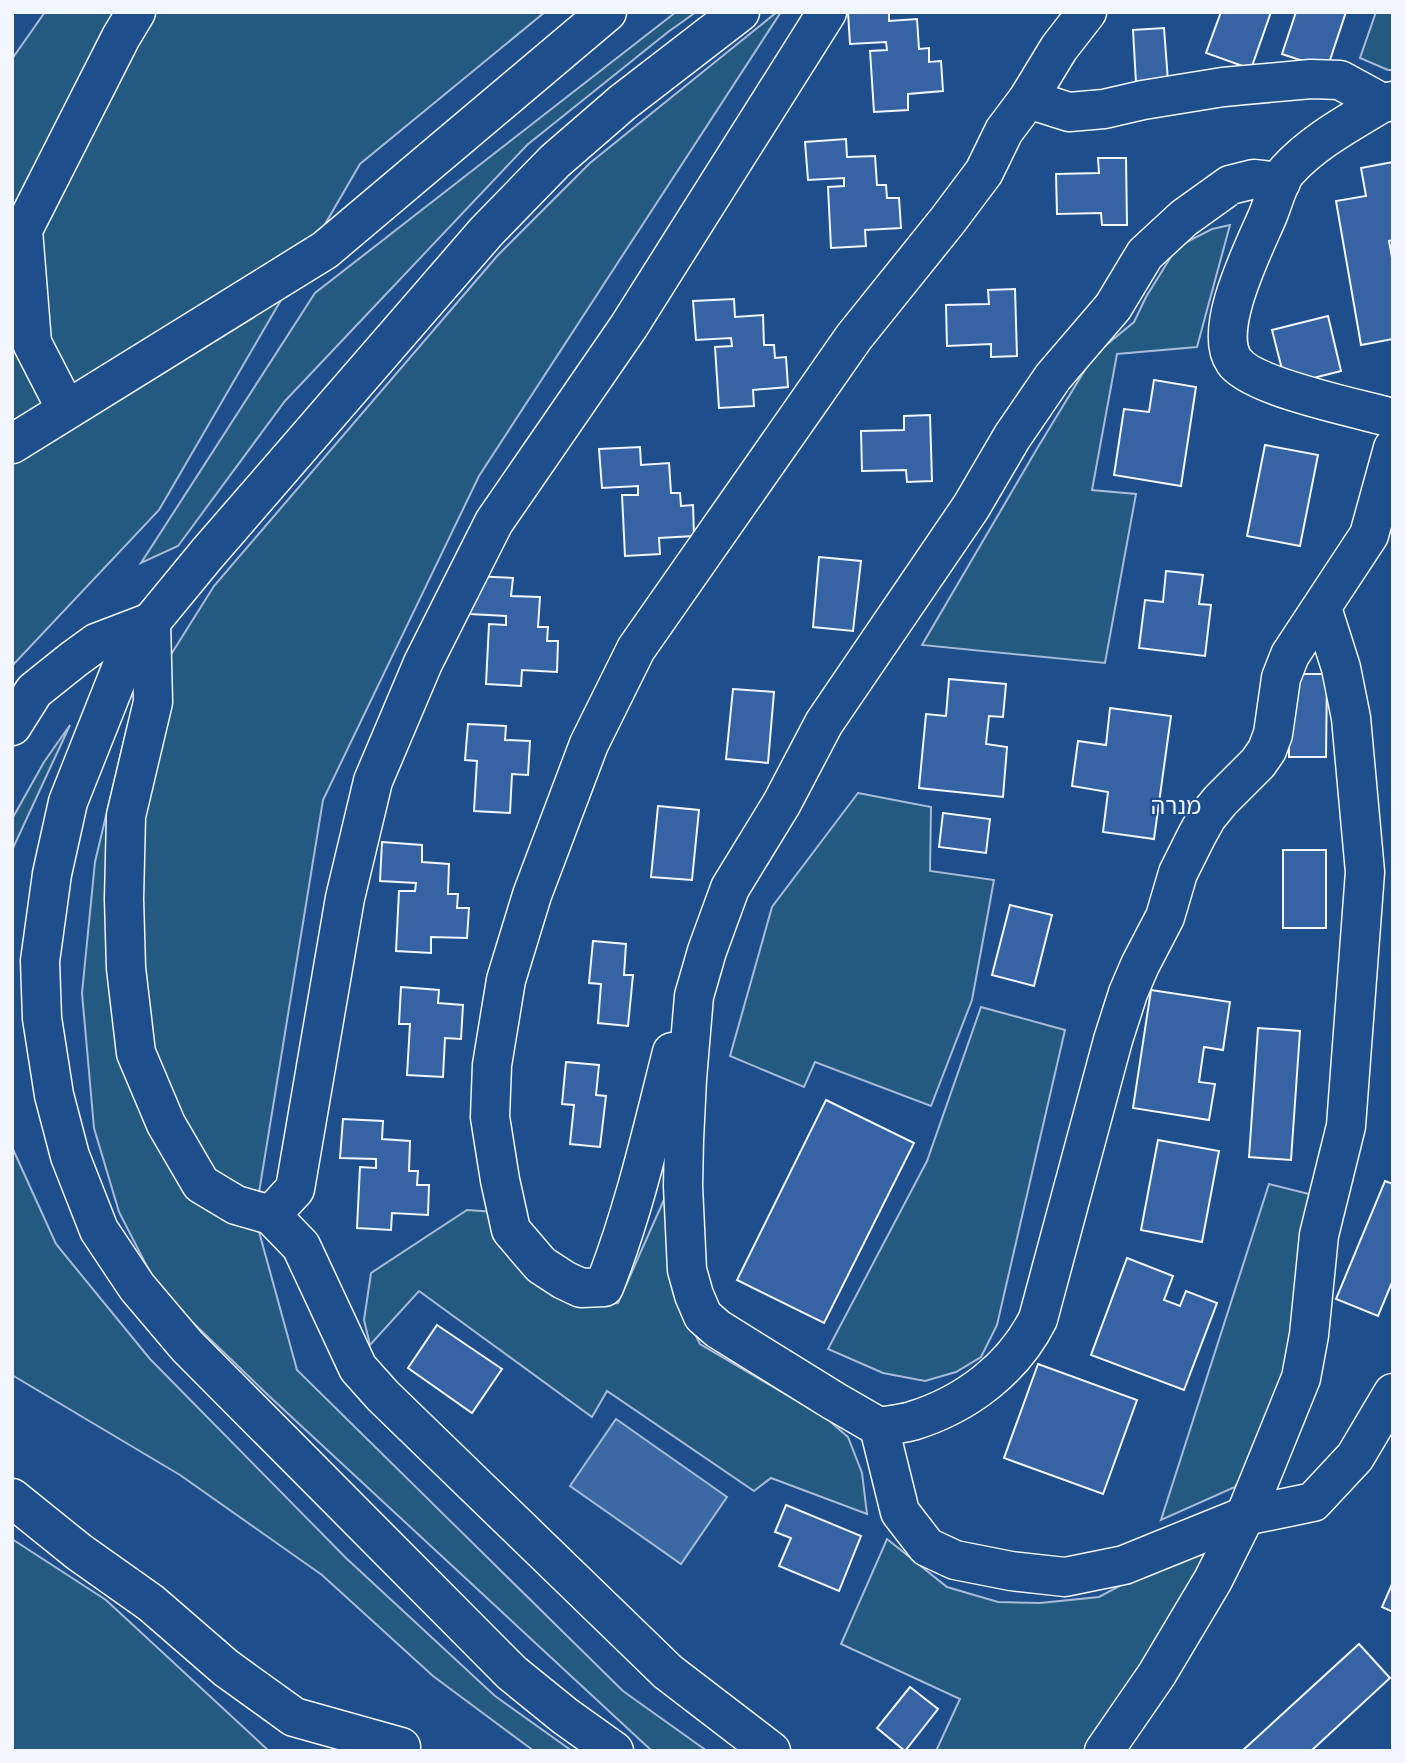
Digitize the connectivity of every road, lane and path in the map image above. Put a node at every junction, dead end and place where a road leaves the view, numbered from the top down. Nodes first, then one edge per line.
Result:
1 (136, 12) edge
2 (607, 12) edge
3 (740, 12) edge
4 (827, 12) edge
5 (1087, 12) edge
6 (1028, 99) junction
7 (1388, 102) edge
8 (1282, 182) junction
9 (66, 409) junction
10 (1393, 418) edge
11 (12, 444) edge
12 (1393, 448) edge
13 (1322, 608) junction
14 (151, 622) junction
15 (12, 726) edge
16 (694, 996) junction
17 (271, 1215) junction
18 (1393, 1393) edge
19 (879, 1427) junction
20 (12, 1499) edge
21 (1245, 1516) junction
22 (404, 1749) edge
23 (614, 1751) edge
24 (771, 1751) edge
25 (1104, 1751) edge

1 - 9 street
2 - 9 street
3 - 14 street
4 - 17 street
5 - 6 street
6 - 7 street
6 - 16 street
7 - 8 street
8 - 10 street
8 - 16 street
9 - 11 street
12 - 13 street
13 - 19 street
13 - 21 street
14 - 15 street
14 - 17 street
14 - 23 street
16 - 19 street
17 - 24 street
18 - 21 street
19 - 21 street
20 - 22 street
21 - 25 street

